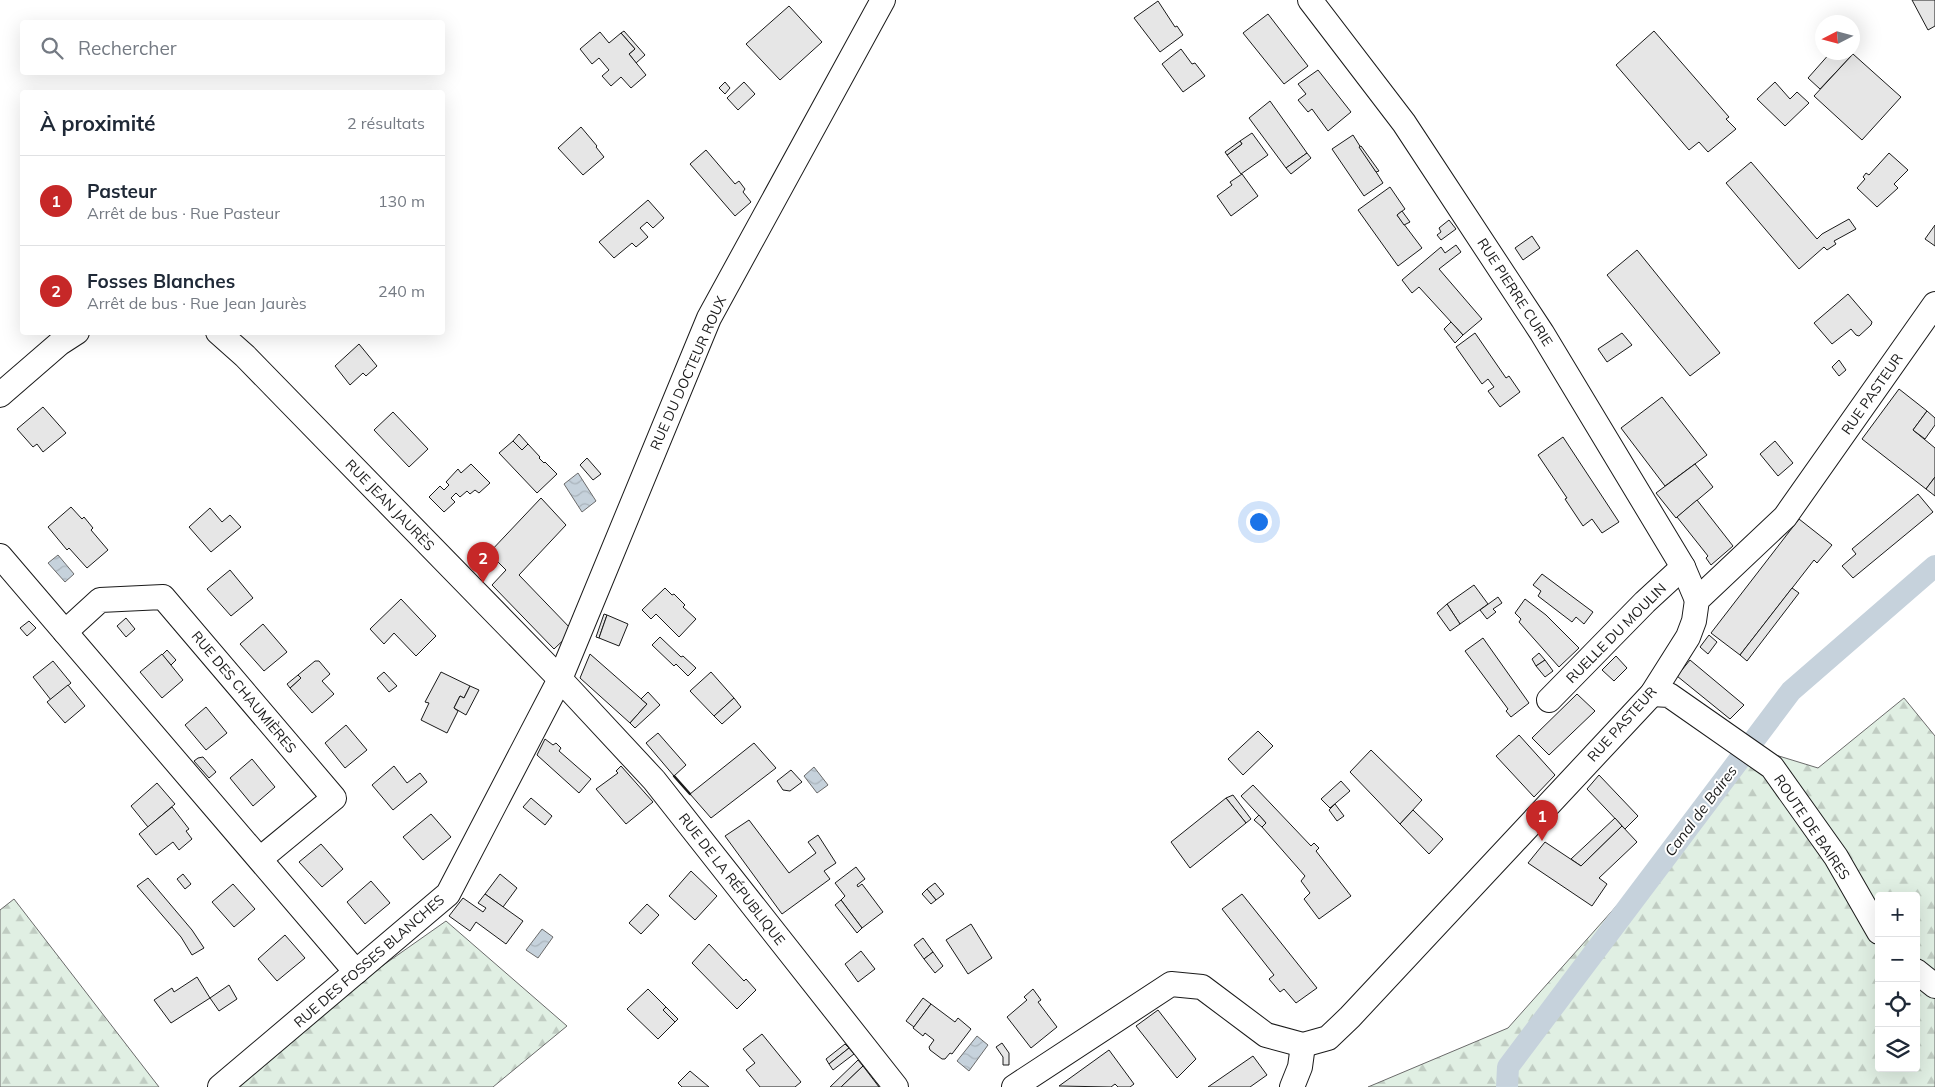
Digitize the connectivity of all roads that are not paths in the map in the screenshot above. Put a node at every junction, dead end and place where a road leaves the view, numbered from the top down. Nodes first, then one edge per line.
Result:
1 (883, 0) edge
2 (1310, 0) edge
3 (1935, 304) edge
4 (73, 335) edge
5 (221, 335) edge
6 (0, 395) edge
7 (0, 556) edge
8 (1683, 567) junction
9 (1697, 600) junction
10 (65, 632) junction
11 (560, 678) junction
12 (1652, 694) junction
13 (1549, 700) dead end
14 (260, 859) junction
15 (1875, 925) edge
16 (356, 972) junction
17 (1920, 975) edge
18 (1935, 986) edge
19 (1303, 1045) junction
20 (220, 1087) edge
21 (896, 1087) edge
22 (1014, 1087) edge
23 (1292, 1087) edge

1 - 11 street, RUE DU DOCTEUR ROUX
2 - 8 street, RUE PIERRE CURIE
3 - 9 street, RUE PASTEUR
4 - 6 street
5 - 11 street, RUE JEAN JAURÈS
7 - 10 street
8 - 9 street, RUE PIERRE CURIE
8 - 13 street, RUELLE DU MOULIN
9 - 12 street, RUE PASTEUR
10 - 14 street
10 - 14 street, RUE DES CHAUMIÈRES
11 - 16 street, RUE DES FOSSES BLANCHES
11 - 21 street, RUE DE LA RÉPUBLIQUE
12 - 15 street, ROUTE DE BAIRES
12 - 19 street, RUE PASTEUR
14 - 16 street
16 - 20 street, RUE DES FOSSES BLANCHES
17 - 18 street
19 - 22 street
19 - 23 street

